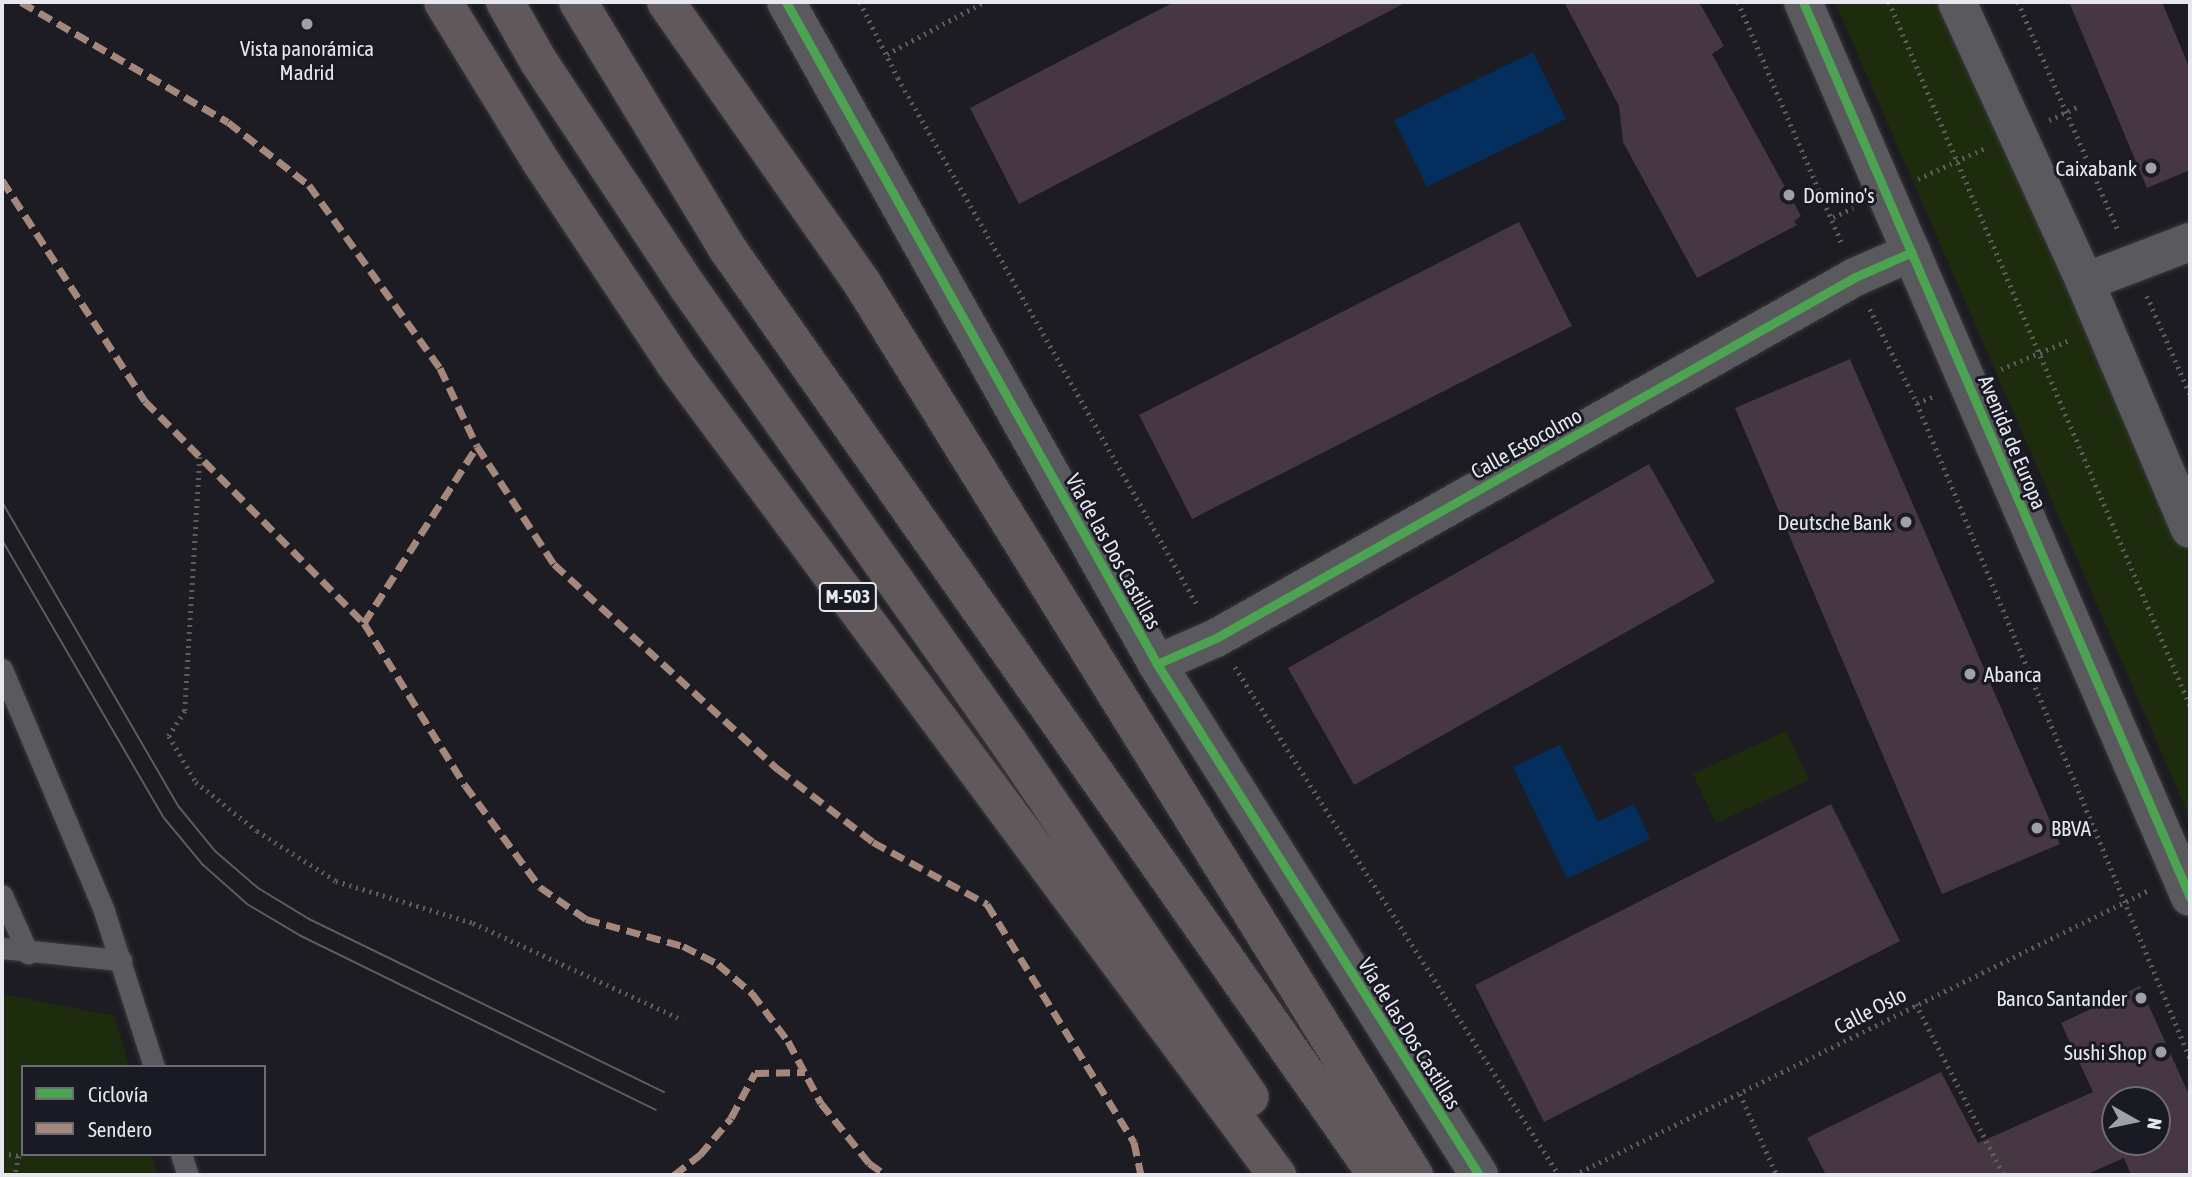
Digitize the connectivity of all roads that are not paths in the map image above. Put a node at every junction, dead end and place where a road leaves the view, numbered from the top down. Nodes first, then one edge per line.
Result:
1 (443, 2) edge
2 (505, 2) edge
3 (578, 2) edge
4 (666, 2) edge
5 (786, 2) edge
6 (1803, 2) edge
7 (1957, 2) edge
8 (2190, 242) edge
9 (1912, 252) junction
10 (2085, 282) junction
11 (2190, 529) edge
12 (1157, 664) junction
13 (2, 669) edge
14 (2185, 886) edge
15 (2, 895) edge
16 (2, 948) edge
17 (28, 953) junction
18 (121, 960) junction
19 (153, 1065) edge
20 (182, 1156) edge
21 (188, 1175) edge
22 (1277, 1175) edge
23 (1303, 1175) edge
24 (1377, 1175) edge
25 (1414, 1175) edge
26 (1479, 1175) edge

1 - 22 highway, M-503
2 - 23 highway, M-503
3 - 24 highway
4 - 25 highway
5 - 12 street, Vía de las Dos Castillas
6 - 9 street, Avenida de Europa
7 - 10 street
8 - 10 street
9 - 12 street, Calle Estocolmo
9 - 14 street, Avenida de Europa
10 - 11 street
12 - 26 street, Vía de las Dos Castillas
13 - 18 lane
15 - 17 lane
16 - 17 lane
17 - 18 lane
18 - 19 lane
20 - 21 lane

